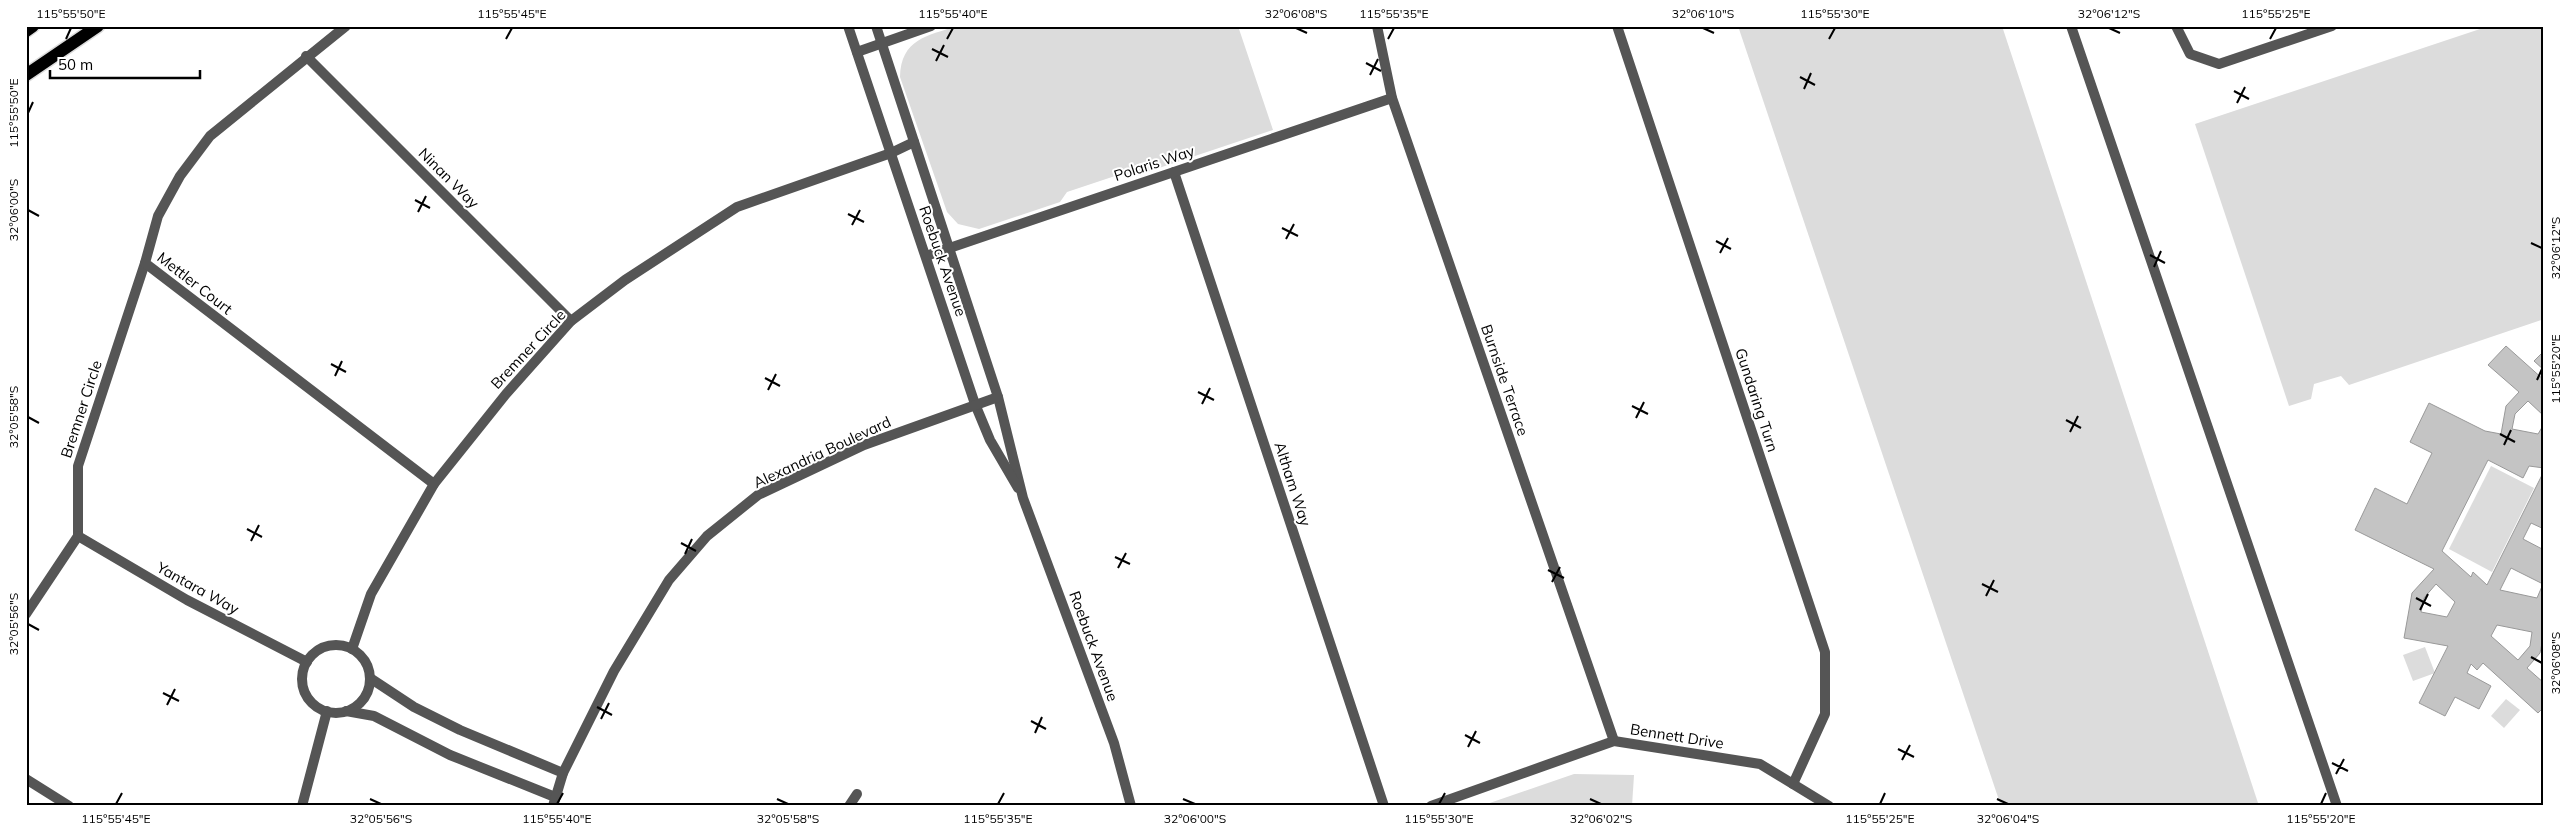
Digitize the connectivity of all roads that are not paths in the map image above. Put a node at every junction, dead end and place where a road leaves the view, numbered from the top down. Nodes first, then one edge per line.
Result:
1 (34, 26) edge
2 (98, 26) edge
3 (346, 26) edge
4 (848, 26) edge
5 (876, 26) edge
6 (931, 26) edge
7 (1377, 26) edge
8 (1617, 26) edge
9 (2070, 26) edge
10 (2176, 26) edge
11 (2332, 26) edge
12 (26, 31) edge
13 (882, 43) junction
14 (857, 52) junction
15 (306, 56) junction
16 (26, 75) edge
17 (1392, 98) junction
18 (914, 142) junction
19 (891, 154) junction
20 (1174, 172) junction
21 (949, 248) junction
22 (926, 256) junction
23 (145, 263) junction
24 (572, 322) junction
25 (998, 397) junction
26 (975, 404) junction
27 (434, 484) junction
28 (1023, 498) junction
29 (78, 536) junction
30 (26, 614) edge
31 (352, 649) junction
32 (306, 662) junction
33 (370, 678) junction
34 (327, 711) junction
35 (346, 711) junction
36 (1614, 741) junction
37 (563, 773) junction
38 (26, 780) edge
39 (1793, 784) junction
40 (857, 794) dead end
41 (554, 802) edge
42 (69, 806) edge
43 (302, 806) edge
44 (849, 806) edge
45 (1131, 806) edge
46 (1384, 806) edge
47 (1431, 806) edge
48 (1828, 806) edge
49 (2337, 806) edge

1 - 12 main road
2 - 16 main road
3 - 15 street, Mettler Court
4 - 14 street, Roebuck Avenue
5 - 13 street, Roebuck Avenue
6 - 13 street
7 - 17 street, Burnside Terrace
8 - 39 street, Gundaring Turn
9 - 49 street
10 - 11 street
13 - 14 street
13 - 18 street, Roebuck Avenue
14 - 19 street, Roebuck Avenue
15 - 23 street, Mettler Court
15 - 24 street, Ninan Way
17 - 20 street, Polaris Way
17 - 36 street, Burnside Terrace
18 - 19 street, Bremner Circle
18 - 21 street, Roebuck Avenue
19 - 22 street, Roebuck Avenue
19 - 24 street, Bremner Circle
20 - 21 street, Polaris Way
20 - 46 street, Altham Way
21 - 22 street, Polaris Way
21 - 25 street, Roebuck Avenue
22 - 26 street, Roebuck Avenue
23 - 27 street, Mettler Court
23 - 29 street, Bremner Circle
24 - 27 street, Bremner Circle
25 - 26 street, Alexandria Boulevard
25 - 28 street, Roebuck Avenue
26 - 28 street, Roebuck Avenue
26 - 37 street, Alexandria Boulevard
27 - 31 street, Bremner Circle
28 - 45 street, Roebuck Avenue
29 - 30 street
29 - 32 street, Yantara Way
31 - 32 street
31 - 33 street
32 - 34 street
33 - 35 street
33 - 37 street
34 - 35 street
34 - 43 street
35 - 41 street
36 - 39 street, Bennett Drive
36 - 47 street, Bennett Drive
37 - 41 street, Alexandria Boulevard
38 - 42 street
39 - 48 street, Bennett Drive
40 - 44 street

